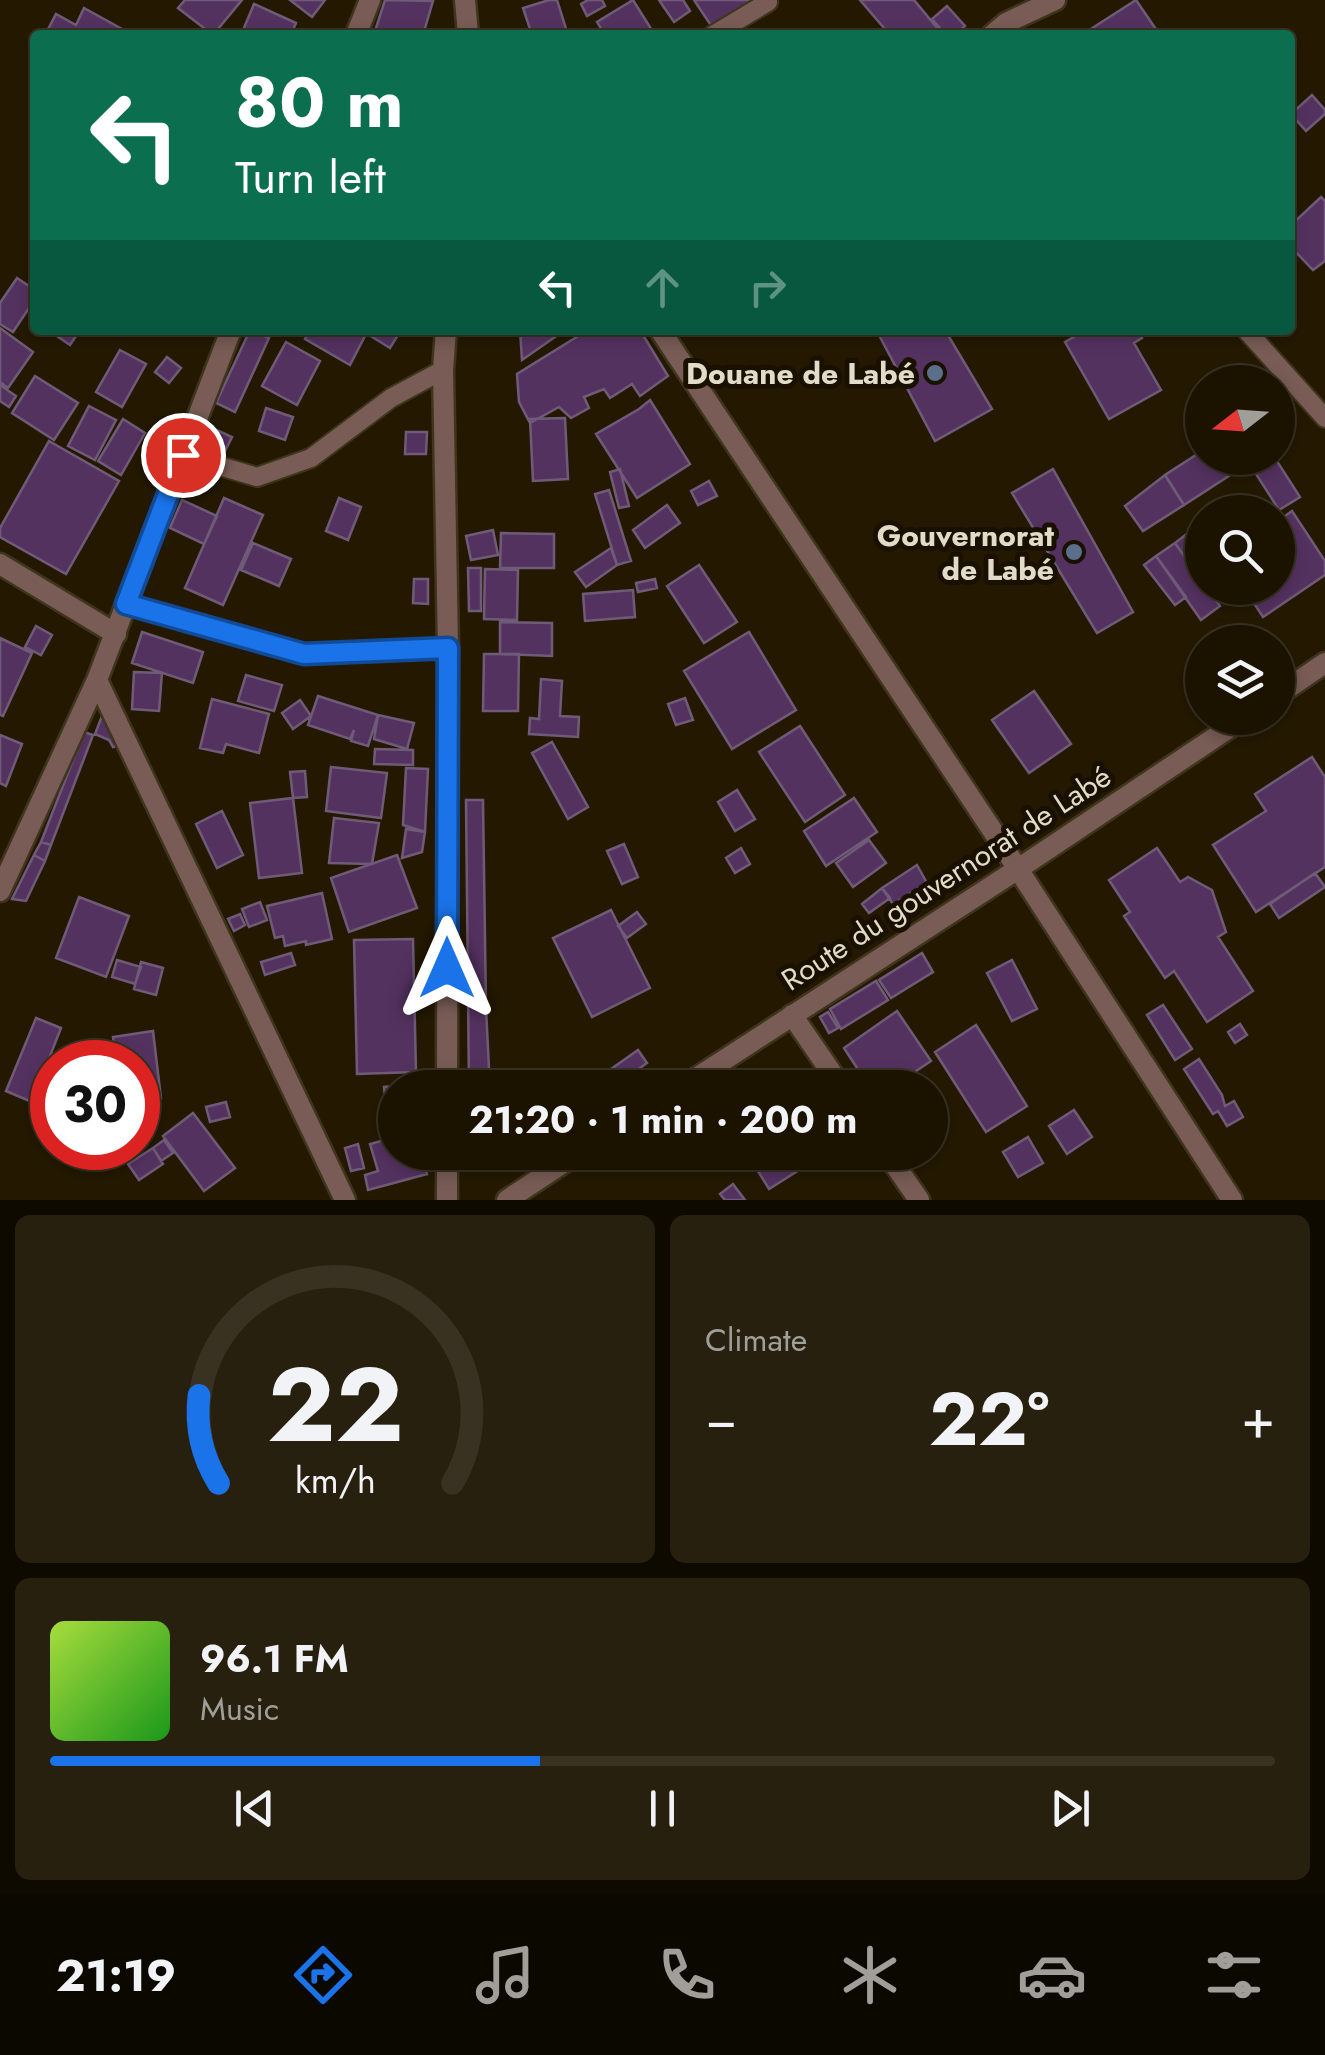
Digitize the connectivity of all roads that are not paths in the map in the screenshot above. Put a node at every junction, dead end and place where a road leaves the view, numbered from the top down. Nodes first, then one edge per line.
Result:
1 (370, 0) edge
2 (464, 0) edge
3 (1055, 0) edge
4 (768, 2) edge
5 (358, 30) edge
6 (467, 30) edge
7 (721, 30) edge
8 (998, 30) edge
9 (229, 335) edge
10 (446, 335) edge
11 (663, 335) edge
12 (1250, 335) edge
13 (444, 370) junction
14 (1325, 418) edge
15 (183, 455) junction
16 (0, 564) edge
17 (126, 604) junction
18 (116, 634) junction
19 (448, 648) junction
20 (1325, 663) edge
21 (97, 680) junction
22 (1295, 683) edge
23 (1219, 735) edge
24 (1018, 869) junction
25 (0, 891) edge
26 (792, 1015) junction
27 (447, 1070) edge
28 (708, 1070) edge
29 (830, 1070) edge
30 (447, 1170) edge
31 (553, 1170) edge
32 (898, 1170) edge
33 (345, 1200) edge
34 (447, 1200) edge
35 (507, 1200) edge
36 (919, 1200) edge
37 (1232, 1200) edge

1 - 5 street
2 - 6 street
3 - 8 street
4 - 7 lane
9 - 15 street
10 - 13 street
11 - 24 street
12 - 14 lane
13 - 15 lane
13 - 19 street
15 - 17 street
16 - 18 street
17 - 18 street
17 - 19 lane
18 - 21 street
19 - 27 street
20 - 22 street
21 - 25 street
21 - 33 street
23 - 24 street, Route du gouvernorat de Labé
24 - 26 street, Route du gouvernorat de Labé
24 - 37 street
26 - 28 street, Route du gouvernorat de Labé
26 - 29 street
30 - 34 street
31 - 35 street
32 - 36 street

